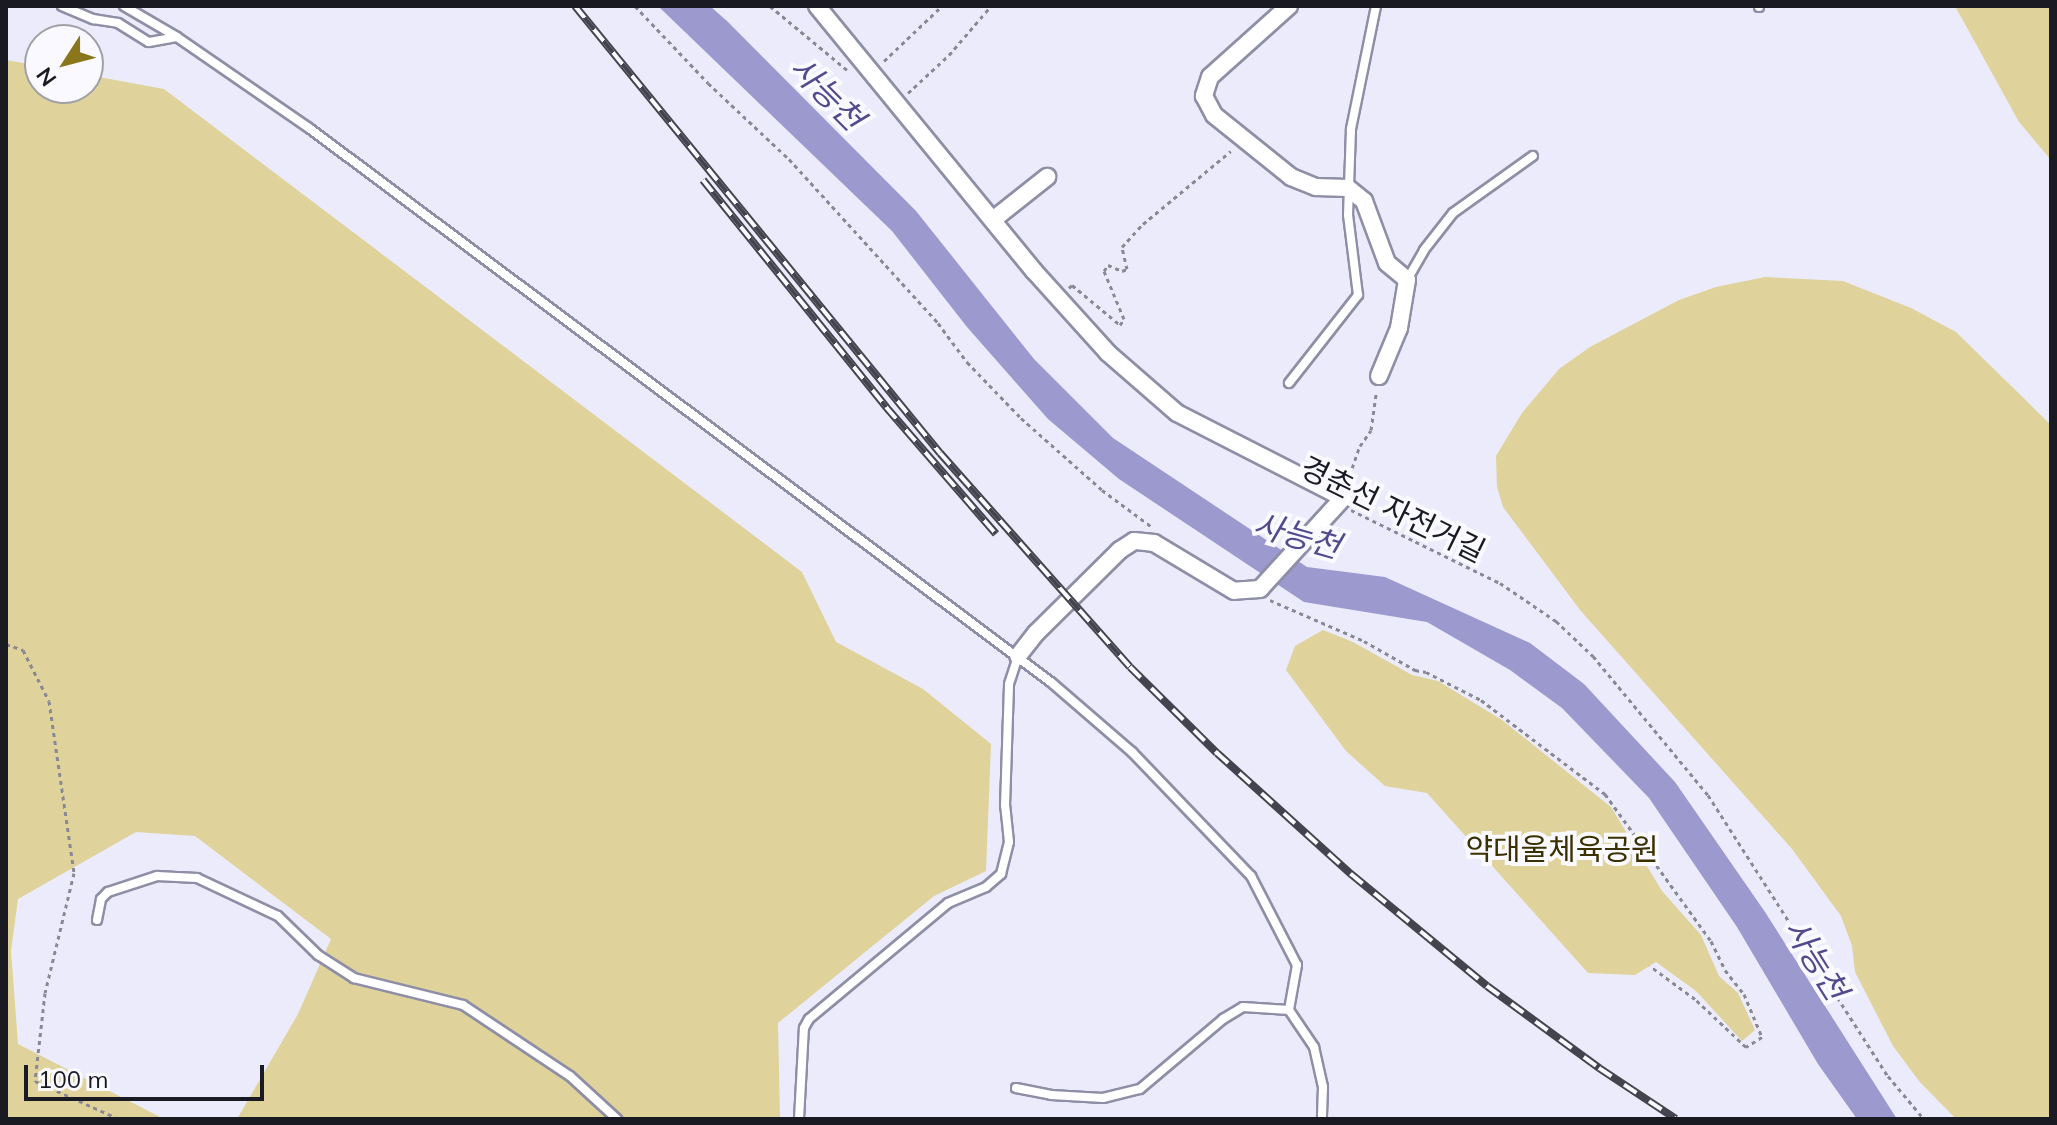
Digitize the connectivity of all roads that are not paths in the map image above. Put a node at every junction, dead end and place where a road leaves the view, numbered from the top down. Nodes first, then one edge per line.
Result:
1 (62, 6) edge
2 (124, 6) edge
3 (817, 6) edge
4 (1289, 6) edge
5 (1376, 6) edge
6 (177, 37) junction
7 (1533, 156) dead end
8 (1047, 177) dead end
9 (1348, 188) junction
10 (994, 219) junction
11 (1407, 280) junction
12 (1379, 376) road end
13 (1289, 383) dead end
14 (1018, 656) junction
15 (97, 920) dead end
16 (1289, 1010) junction
17 (1016, 1088) dead end
18 (617, 1119) edge
19 (799, 1119) edge
20 (1322, 1119) edge

1 - 6 lane
2 - 6 lane
3 - 10 street
4 - 9 street
5 - 9 lane
6 - 14 lane
7 - 11 lane
8 - 10 street
9 - 11 street
9 - 13 lane
10 - 14 street
11 - 12 street
14 - 16 lane
14 - 19 lane
15 - 18 lane
16 - 17 lane
16 - 20 lane

